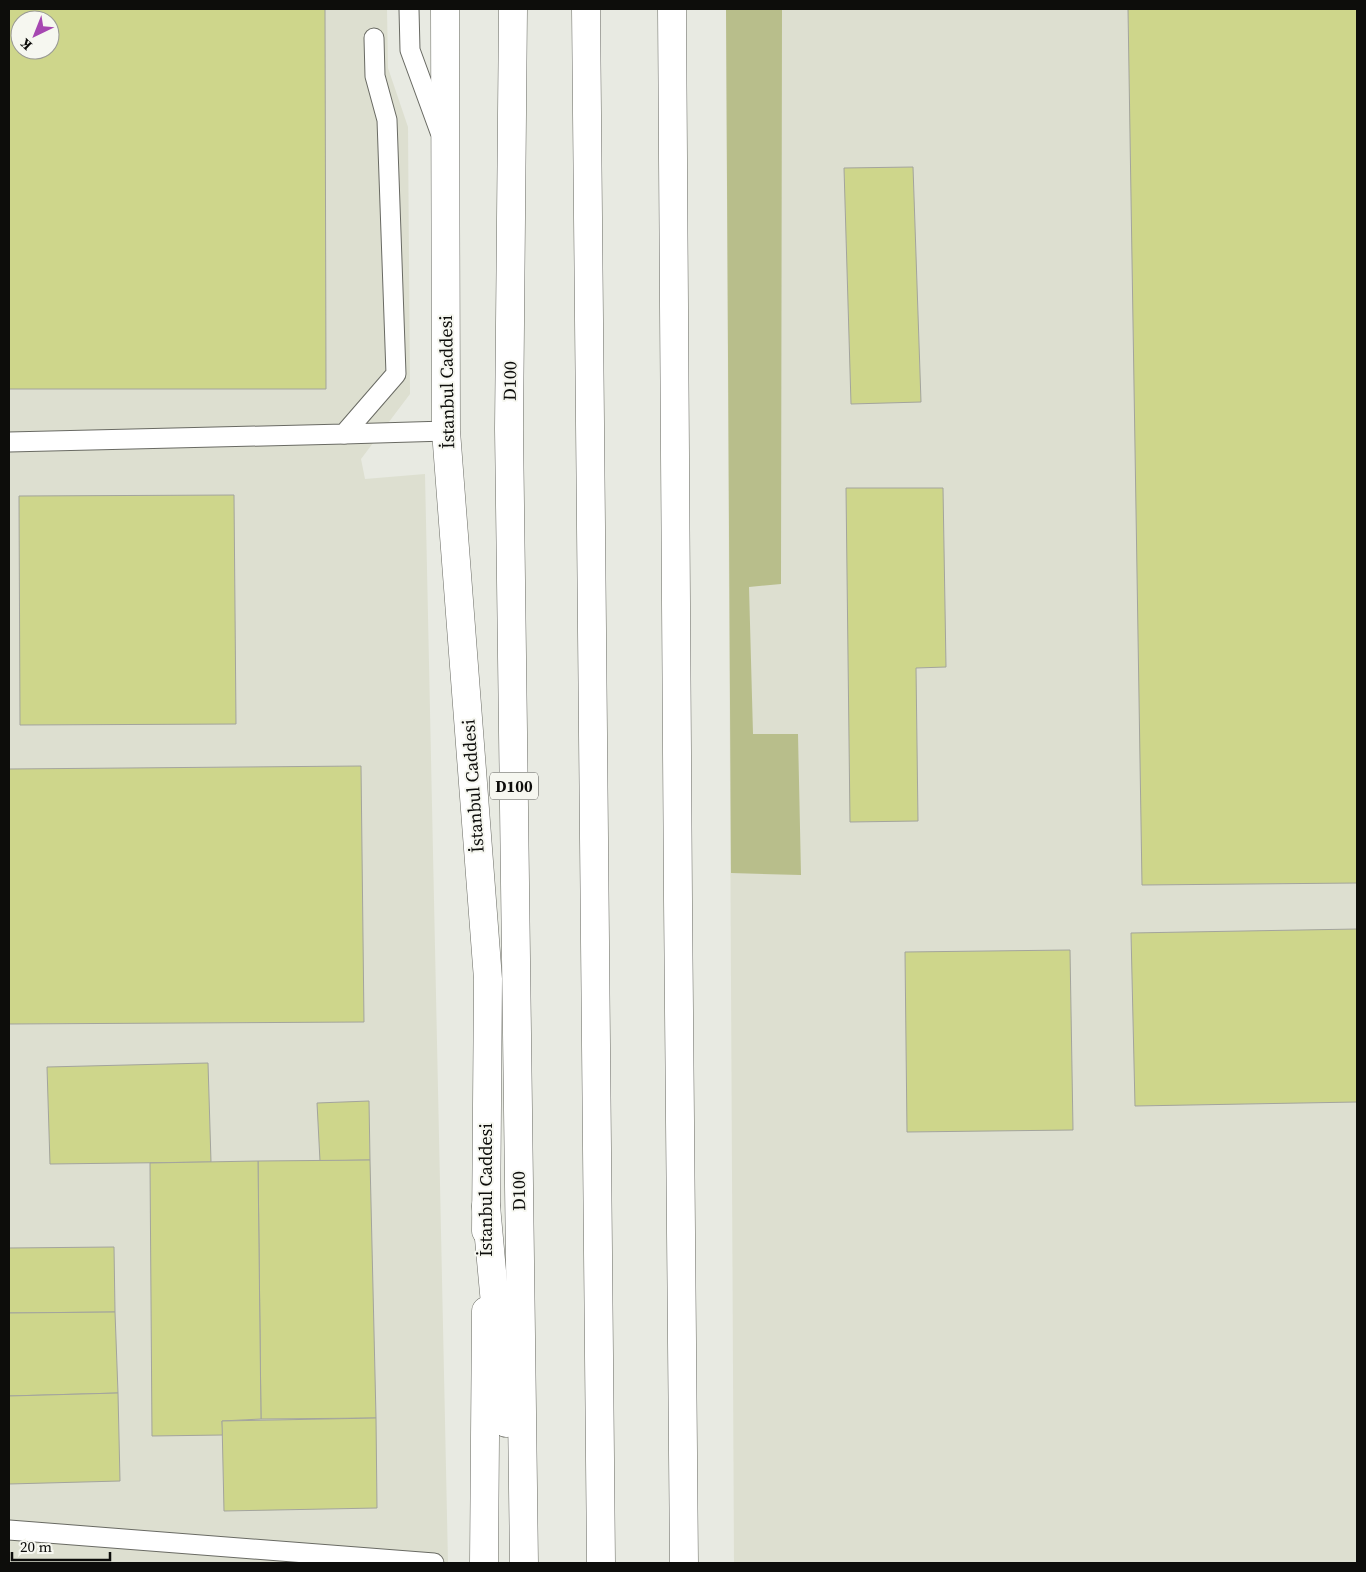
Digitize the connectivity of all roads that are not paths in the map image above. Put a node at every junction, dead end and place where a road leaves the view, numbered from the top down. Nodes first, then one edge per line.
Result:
1 (409, 9) edge
2 (445, 9) edge
3 (513, 9) edge
4 (586, 9) edge
5 (672, 9) edge
6 (374, 38) dead end
7 (445, 145) junction
8 (446, 430) junction
9 (344, 434) junction
10 (9, 442) edge
11 (486, 1206) junction
12 (9, 1530) edge
13 (434, 1563) edge
14 (484, 1563) edge
15 (518, 1563) edge
16 (524, 1563) edge
17 (601, 1563) edge
18 (684, 1563) edge

1 - 7 lane
2 - 7 main road, İstanbul Caddesi
3 - 16 main road, D100 / D100
4 - 17 main road
5 - 18 main road
6 - 9 lane
7 - 8 main road, İstanbul Caddesi
8 - 9 lane
8 - 11 main road, İstanbul Caddesi
9 - 10 lane
11 - 14 main road, İstanbul Caddesi
11 - 15 main road
12 - 13 lane

